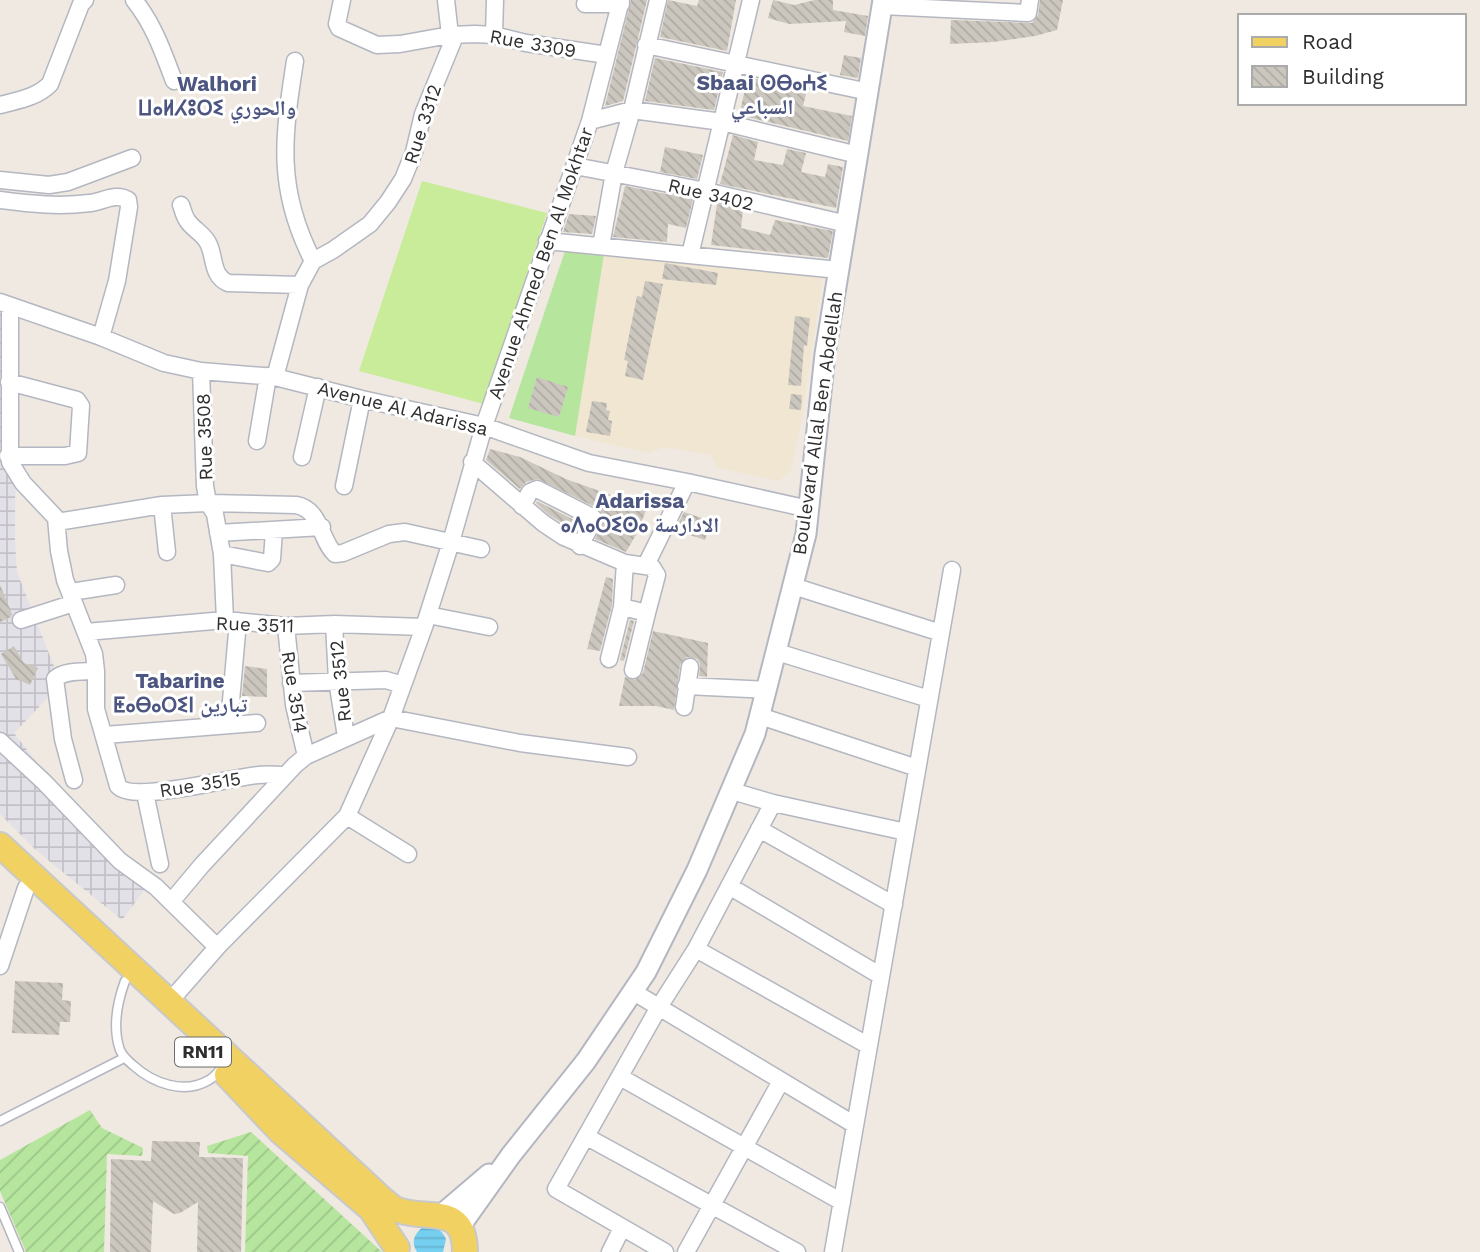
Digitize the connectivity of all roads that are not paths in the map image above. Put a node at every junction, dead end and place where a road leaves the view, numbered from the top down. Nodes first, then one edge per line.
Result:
1 (85, 0) edge
2 (134, 0) edge
3 (342, 0) edge
4 (446, 0) edge
5 (495, 0) edge
6 (658, 0) edge
7 (751, 0) edge
8 (1030, 0) edge
9 (621, 2) edge
10 (882, 3) edge
11 (585, 4) dead end
12 (452, 35) junction
13 (494, 35) junction
14 (646, 45) junction
15 (607, 55) junction
16 (295, 61) dead end
17 (737, 63) junction
18 (174, 81) dead end
19 (869, 92) junction
20 (0, 105) edge
21 (632, 110) junction
22 (590, 121) junction
23 (722, 122) junction
24 (858, 155) junction
25 (132, 158) dead end
26 (575, 166) junction
27 (614, 173) junction
28 (0, 180) edge
29 (706, 191) junction
30 (0, 200) edge
31 (181, 205) dead end
32 (847, 224) junction
33 (547, 241) junction
34 (601, 246) junction
35 (690, 255) junction
36 (313, 261) junction
37 (839, 270) junction
38 (300, 285) junction
39 (5, 304) edge
40 (101, 337) junction
41 (201, 371) junction
42 (272, 376) junction
43 (9, 382) junction
44 (318, 387) junction
45 (362, 399) junction
46 (484, 426) junction
47 (257, 441) dead end
48 (8, 456) junction
49 (302, 457) dead end
50 (472, 462) junction
51 (687, 482) junction
52 (344, 486) dead end
53 (208, 503) junction
54 (162, 505) junction
55 (522, 506) junction
56 (809, 509) junction
57 (57, 522) junction
58 (322, 527) junction
59 (274, 530) junction
60 (218, 533) junction
61 (451, 542) junction
62 (580, 546) junction
63 (481, 549) dead end
64 (167, 552) dead end
65 (222, 554) junction
66 (625, 563) junction
67 (649, 566) junction
68 (952, 570) dead end
69 (116, 585) dead end
70 (793, 586) junction
71 (72, 597) junction
72 (621, 607) junction
73 (647, 613) junction
74 (21, 620) dead end
75 (231, 620) junction
76 (426, 621) junction
77 (334, 625) junction
78 (286, 626) junction
79 (489, 627) dead end
80 (86, 632) junction
81 (941, 633) junction
82 (777, 652) junction
83 (609, 659) dead end
84 (690, 667) dead end
85 (634, 670) dead end
86 (96, 671) junction
87 (337, 680) junction
88 (291, 682) junction
89 (403, 685) junction
90 (685, 686) junction
91 (767, 690) junction
92 (929, 699) junction
93 (684, 707) dead end
94 (760, 716) junction
95 (391, 718) junction
96 (257, 723) dead end
97 (229, 724) junction
98 (104, 735) junction
99 (346, 737) junction
100 (0, 741) edge
101 (306, 756) junction
102 (628, 757) dead end
103 (917, 768) junction
104 (285, 775) junction
105 (74, 780) dead end
106 (732, 790) junction
107 (145, 793) junction
108 (773, 803) junction
109 (347, 816) junction
110 (760, 829) junction
111 (906, 832) junction
112 (0, 845) edge
113 (408, 854) dead end
114 (0, 863) edge
115 (160, 864) dead end
116 (729, 886) junction
117 (26, 888) junction
118 (171, 902) junction
119 (894, 905) junction
120 (217, 947) junction
121 (696, 949) junction
122 (0, 966) edge
123 (881, 976) junction
124 (125, 981) junction
125 (632, 991) junction
126 (170, 1001) junction
127 (659, 1007) junction
128 (869, 1046) junction
129 (124, 1058) junction
130 (221, 1069) junction
131 (620, 1077) junction
132 (781, 1081) junction
133 (0, 1121) edge
134 (855, 1125) junction
135 (587, 1137) junction
136 (745, 1147) junction
137 (512, 1155) junction
138 (842, 1202) junction
139 (712, 1205) junction
140 (0, 1207) edge
141 (434, 1214) junction
142 (622, 1228) junction
143 (464, 1246) edge
144 (397, 1250) edge
145 (19, 1252) edge
146 (610, 1252) edge
147 (665, 1252) edge
148 (686, 1252) edge
149 (797, 1252) edge
150 (833, 1252) edge

1 - 20 street
2 - 18 street
3 - 12 street, Rue 3309
4 - 12 street
5 - 13 street
6 - 14 street
7 - 17 street
8 - 10 street
9 - 11 street
9 - 15 street, Avenue Ahmed Ben Al Mokhtar
10 - 19 street, Boulevard Allal Ben Abdellah
12 - 13 street, Rue 3309
12 - 36 street, Rue 3312
13 - 15 street, Rue 3309
14 - 17 street
14 - 21 street
15 - 22 street, Avenue Ahmed Ben Al Mokhtar
16 - 36 street
17 - 19 street
17 - 23 street
19 - 24 street, Boulevard Allal Ben Abdellah
21 - 22 street
21 - 23 street
21 - 27 street
22 - 26 street, Avenue Ahmed Ben Al Mokhtar
23 - 24 street
23 - 29 street
24 - 32 street, Boulevard Allal Ben Abdellah
25 - 28 street
26 - 27 street, Rue 3402
26 - 33 street, Avenue Ahmed Ben Al Mokhtar
27 - 29 street, Rue 3402
27 - 34 street
29 - 32 street, Rue 3402
29 - 35 street
30 - 40 street
31 - 38 street
32 - 37 street, Boulevard Allal Ben Abdellah
33 - 34 street
33 - 46 street, Avenue Ahmed Ben Al Mokhtar
34 - 35 street
35 - 37 street
36 - 38 street
37 - 56 street, Boulevard Allal Ben Abdellah
38 - 42 street
39 - 40 street, Avenue Al Adarissa
39 - 43 street
40 - 41 street, Avenue Al Adarissa
41 - 42 street, Avenue Al Adarissa
41 - 53 street, Rue 3508
42 - 44 street, Avenue Al Adarissa
42 - 47 street
43 - 48 street
43 - 48 street
44 - 45 street, Avenue Al Adarissa
44 - 49 street
45 - 46 street, Avenue Al Adarissa
45 - 52 street
46 - 50 street, Avenue Ahmed Ben Al Mokhtar
46 - 51 street, Avenue Al Adarissa
48 - 57 street
50 - 55 street
50 - 61 street, Avenue Ahmed Ben Al Mokhtar
51 - 56 street, Avenue Al Adarissa
51 - 67 street
53 - 54 street
53 - 58 street
53 - 60 street, Rue 3508
54 - 57 street
54 - 64 street
55 - 62 street
55 - 62 street
56 - 70 street, Boulevard Allal Ben Abdellah
57 - 71 street
58 - 59 street
58 - 61 street
59 - 60 street
59 - 65 street
60 - 65 street, Rue 3508
61 - 63 street
61 - 76 street, Avenue Ahmed Ben Al Mokhtar
62 - 66 street
65 - 75 street, Rue 3508
66 - 67 street
66 - 72 street
67 - 73 street
68 - 81 street
69 - 71 street
70 - 81 street
70 - 82 street, Boulevard Allal Ben Abdellah
71 - 74 street
71 - 80 street
72 - 73 street
72 - 83 street
73 - 85 street
75 - 78 street, Rue 3511
75 - 80 street, Rue 3511
75 - 97 street, Rue 3508
76 - 77 street, Rue 3511
76 - 79 street, Rue 3511
76 - 89 street, Avenue Ahmed Ben Al Mokhtar
77 - 78 street, Rue 3511
77 - 87 street, Rue 3512
78 - 88 street, Rue 3514
80 - 86 street
81 - 92 street
82 - 91 street, Boulevard Allal Ben Abdellah
82 - 92 street
84 - 90 street
86 - 98 street
86 - 105 street
87 - 88 street
87 - 89 street
87 - 99 street, Rue 3512
88 - 101 street, Rue 3514
89 - 95 street, Avenue Ahmed Ben Al Mokhtar
90 - 91 street
90 - 93 street
91 - 94 street, Boulevard Allal Ben Abdellah
92 - 103 street
94 - 103 street
94 - 106 street, Boulevard Allal Ben Abdellah
95 - 99 street
95 - 102 street
95 - 109 street, Avenue Ahmed Ben Al Mokhtar
96 - 97 street
97 - 98 street
98 - 107 street, Rue 3515
99 - 101 street
100 - 118 street
101 - 104 street
103 - 111 street
104 - 107 street, Rue 3515
104 - 118 street
106 - 108 street
106 - 125 street, Boulevard Allal Ben Abdellah
107 - 115 street
108 - 110 street
108 - 111 street
109 - 113 street
109 - 120 street
110 - 116 street
110 - 119 street
111 - 119 street
112 - 126 main road, RN11
114 - 117 main road, RN11
116 - 121 street
116 - 123 street
117 - 122 street
117 - 124 main road, RN11
118 - 120 street
119 - 123 street
120 - 126 street
121 - 127 street
121 - 128 street
123 - 128 street
124 - 129 lane
124 - 130 main road, RN11
125 - 127 street
125 - 137 street, Boulevard Allal Ben Abdellah
126 - 141 main road, RN11
127 - 131 street
127 - 132 street
128 - 134 street
129 - 130 lane
129 - 133 lane
130 - 144 main road, RN11
131 - 135 street
131 - 136 street
132 - 134 street
132 - 136 street
134 - 138 street
135 - 139 street
135 - 142 street
136 - 138 street
136 - 139 street
137 - 141 street, Boulevard Allal Ben Abdellah
137 - 143 street, Boulevard Allal Ben Abdellah
138 - 150 street
139 - 148 street
139 - 149 street
140 - 145 lane
141 - 143 main road, RN11
141 - 144 main road, RN11
142 - 146 street
142 - 147 street

